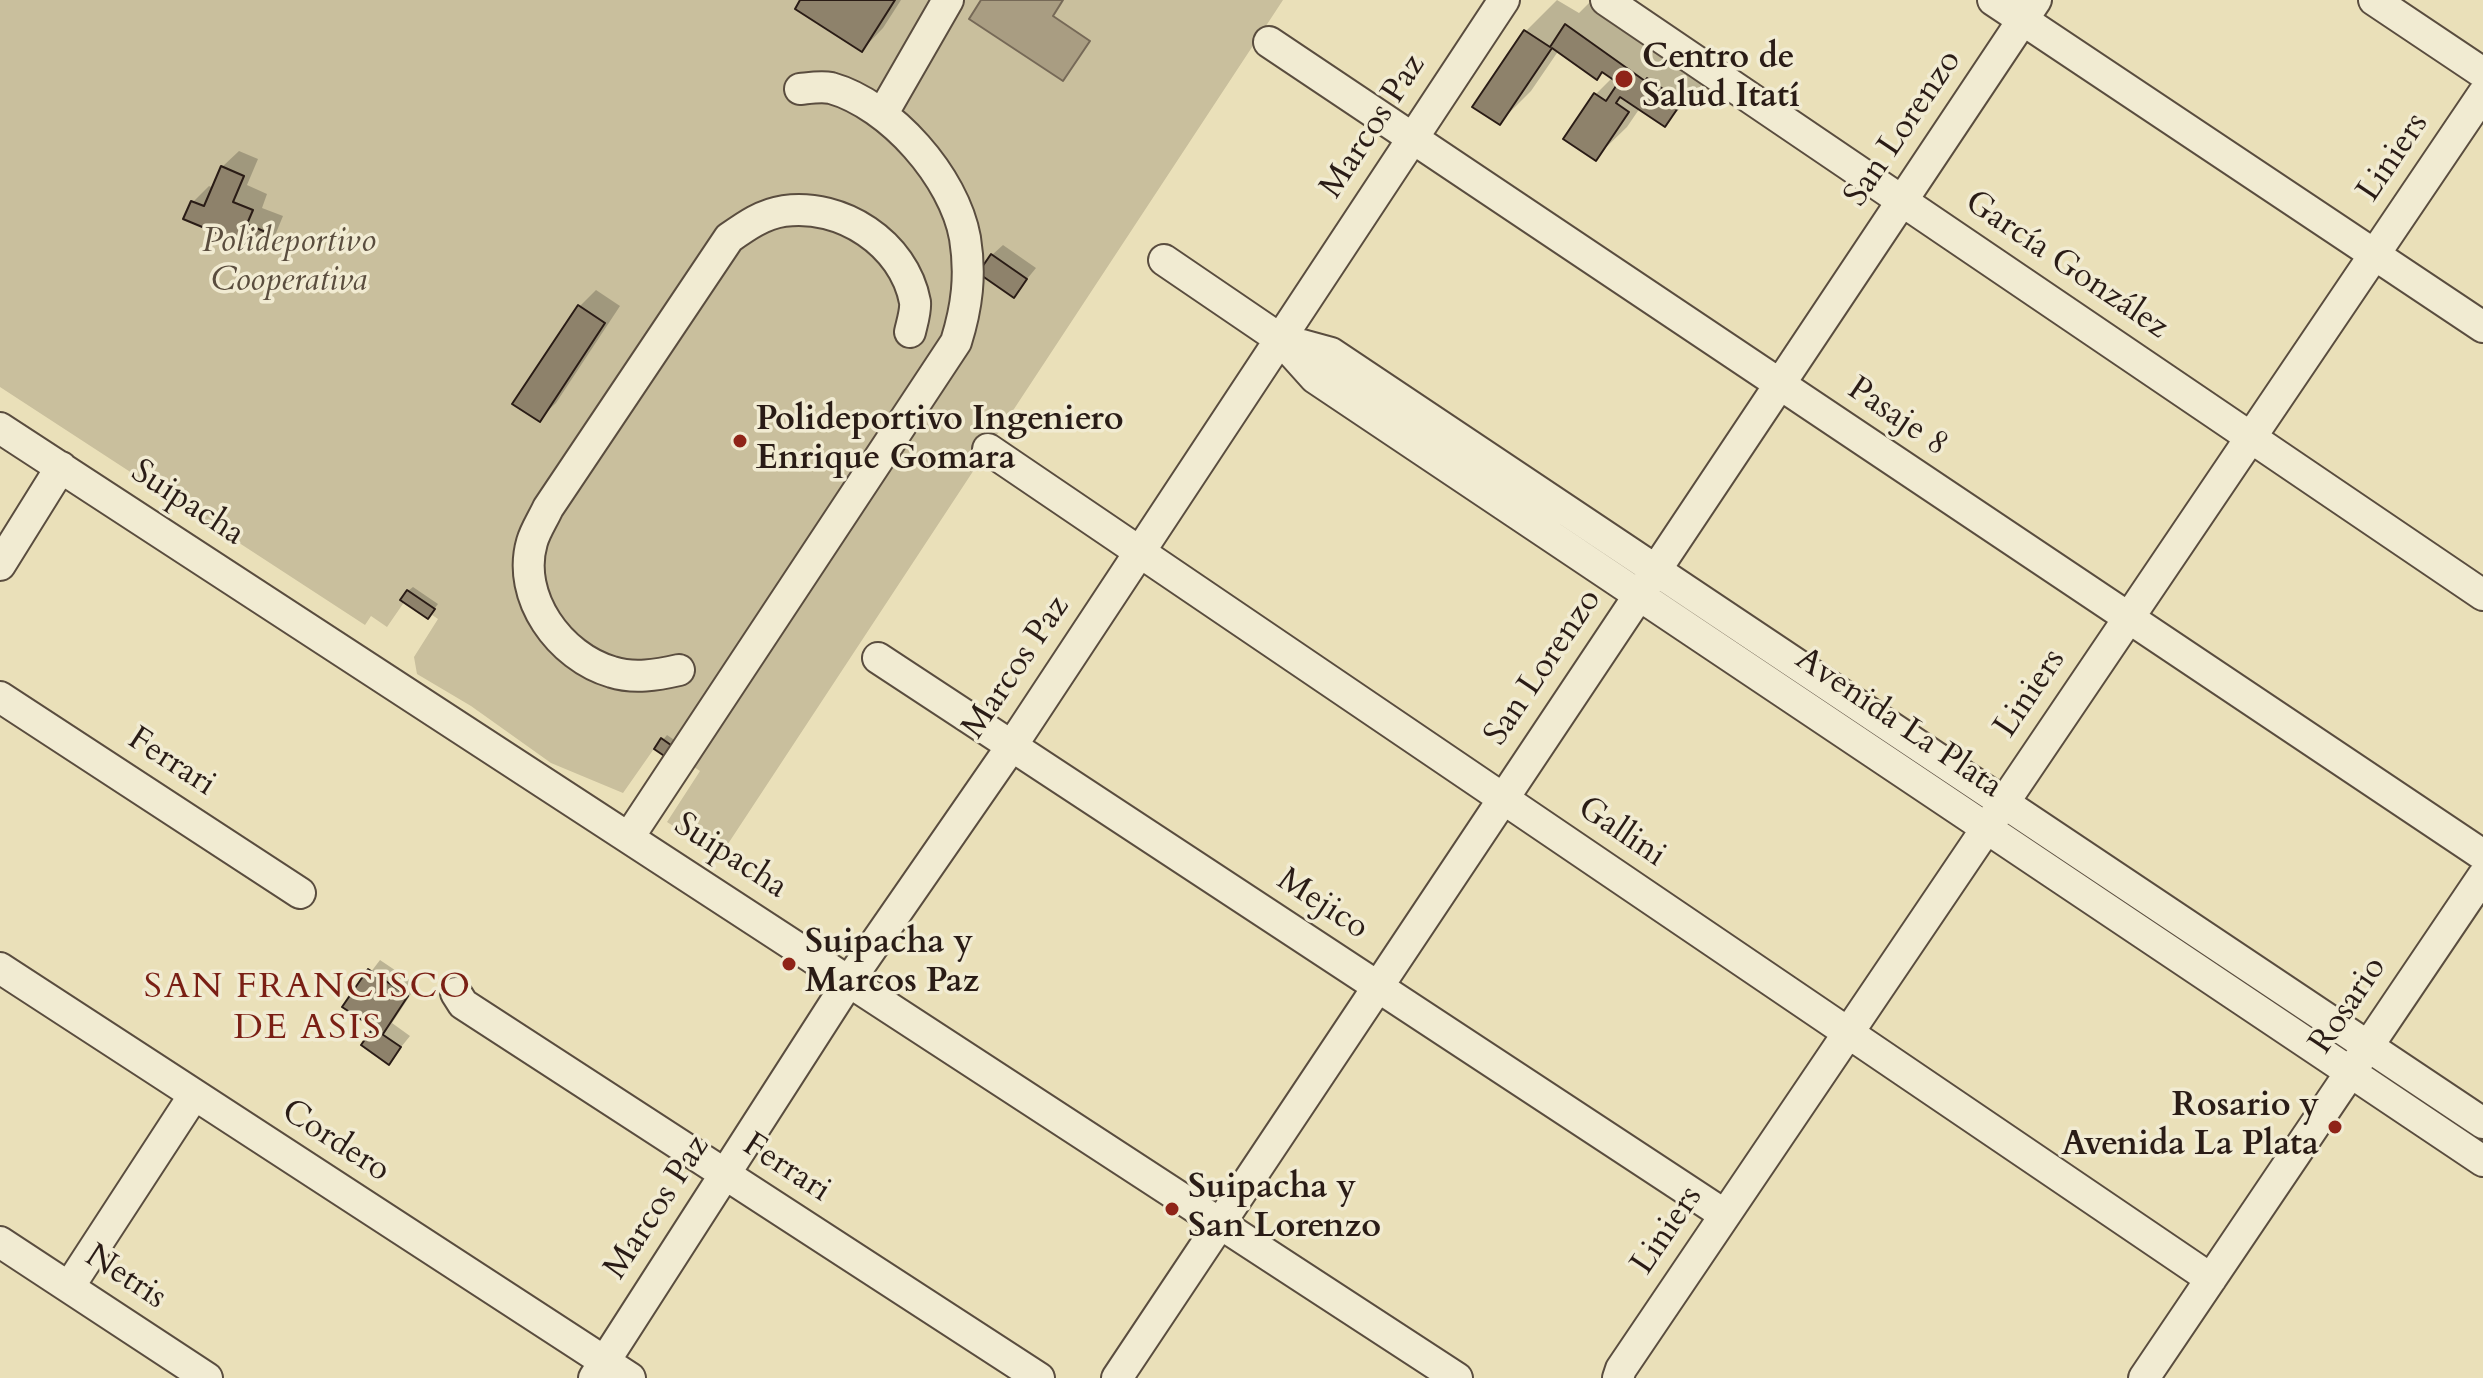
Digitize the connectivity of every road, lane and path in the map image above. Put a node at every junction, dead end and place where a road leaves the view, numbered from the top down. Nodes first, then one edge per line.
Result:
1 (948, 0) edge
2 (1504, 0) edge
3 (1606, 0) edge
4 (1993, 0) edge
5 (2374, 0) edge
6 (2029, 10) edge
7 (1269, 42) dead end
8 (2483, 73) edge
9 (800, 89) dead end
10 (2483, 94) edge
11 (883, 113) junction
12 (1413, 138) junction
13 (1902, 200) junction
14 (2375, 255) junction
15 (1164, 260) dead end
16 (2483, 327) edge
17 (910, 332) dead end
18 (1280, 339) junction
19 (1779, 385) junction
20 (0, 428) edge
21 (2251, 438) junction
22 (988, 449) dead end
23 (61, 467) junction
24 (1139, 553) junction
25 (0, 565) edge
26 (1655, 570) junction
27 (1638, 595) junction
28 (2483, 595) edge
29 (2129, 618) junction
30 (878, 658) dead end
31 (679, 670) dead end
32 (0, 697) edge
33 (1011, 747) junction
34 (1502, 798) junction
35 (2004, 803) junction
36 (1986, 828) junction
37 (629, 837) junction
38 (2483, 855) edge
39 (2483, 876) edge
40 (300, 893) dead end
41 (0, 968) edge
42 (849, 981) junction
43 (1377, 987) junction
44 (456, 993) dead end
45 (1848, 1033) junction
46 (2368, 1046) junction
47 (2351, 1072) junction
48 (194, 1095) junction
49 (2483, 1123) edge
50 (2483, 1161) edge
51 (725, 1174) junction
52 (1725, 1215) junction
53 (1219, 1223) junction
54 (0, 1242) edge
55 (2211, 1279) junction
56 (69, 1287) junction
57 (599, 1370) edge
58 (207, 1378) edge
59 (630, 1378) edge
60 (1039, 1378) edge
61 (1117, 1378) edge
62 (1457, 1378) edge
63 (1618, 1378) edge
64 (2144, 1378) edge

1 - 11 street
2 - 12 street, Marcos Paz
3 - 13 street, García González
4 - 6 street
5 - 8 street
6 - 13 street, San Lorenzo
6 - 14 street
7 - 12 street, Pasaje 8
9 - 11 street
10 - 14 street, Liniers
11 - 37 street
12 - 18 street, Marcos Paz
12 - 19 street, Pasaje 8
13 - 19 street, San Lorenzo
13 - 21 street, García González
14 - 16 street
14 - 21 street, Liniers
15 - 18 street, Avenida La Plata
17 - 31 street
18 - 24 street, Marcos Paz
18 - 26 street, Avenida La Plata
18 - 27 street, Avenida La Plata
19 - 26 street, San Lorenzo
19 - 29 street, Pasaje 8
20 - 23 street, Suipacha
21 - 28 street, García González
21 - 29 street, Liniers
22 - 24 street, Gallini
23 - 25 street
23 - 37 street, Suipacha
24 - 33 street, Marcos Paz
24 - 34 street, Gallini
26 - 27 street, San Lorenzo
26 - 35 street, Avenida La Plata
27 - 34 street, San Lorenzo
27 - 36 street, Avenida La Plata
29 - 35 street, Liniers
29 - 38 street, Pasaje 8
30 - 33 street, Mejico
32 - 40 street, Ferrari
33 - 42 street, Marcos Paz
33 - 43 street, Mejico
34 - 43 street, San Lorenzo
34 - 45 street, Gallini
35 - 36 street, Liniers
35 - 46 street, Avenida La Plata
36 - 45 street, Liniers
36 - 47 street, Avenida La Plata
37 - 42 street, Suipacha
39 - 46 street, Rosario
41 - 48 street, Cordero
42 - 51 street, Marcos Paz
42 - 53 street, Suipacha
43 - 52 street, Mejico
43 - 53 street, San Lorenzo
44 - 51 street, Ferrari
45 - 52 street, Liniers
45 - 55 street, Gallini
46 - 47 street, Rosario
46 - 49 street, Avenida La Plata
47 - 50 street, Avenida La Plata
47 - 55 street, Rosario
48 - 56 street
48 - 57 street, Cordero
51 - 57 street, Marcos Paz
51 - 60 street, Ferrari
52 - 63 street, Liniers
53 - 61 street, San Lorenzo
53 - 62 street, Suipacha
54 - 56 street, Netris
55 - 64 street, Rosario
56 - 58 street, Netris
57 - 59 street, Cordero

